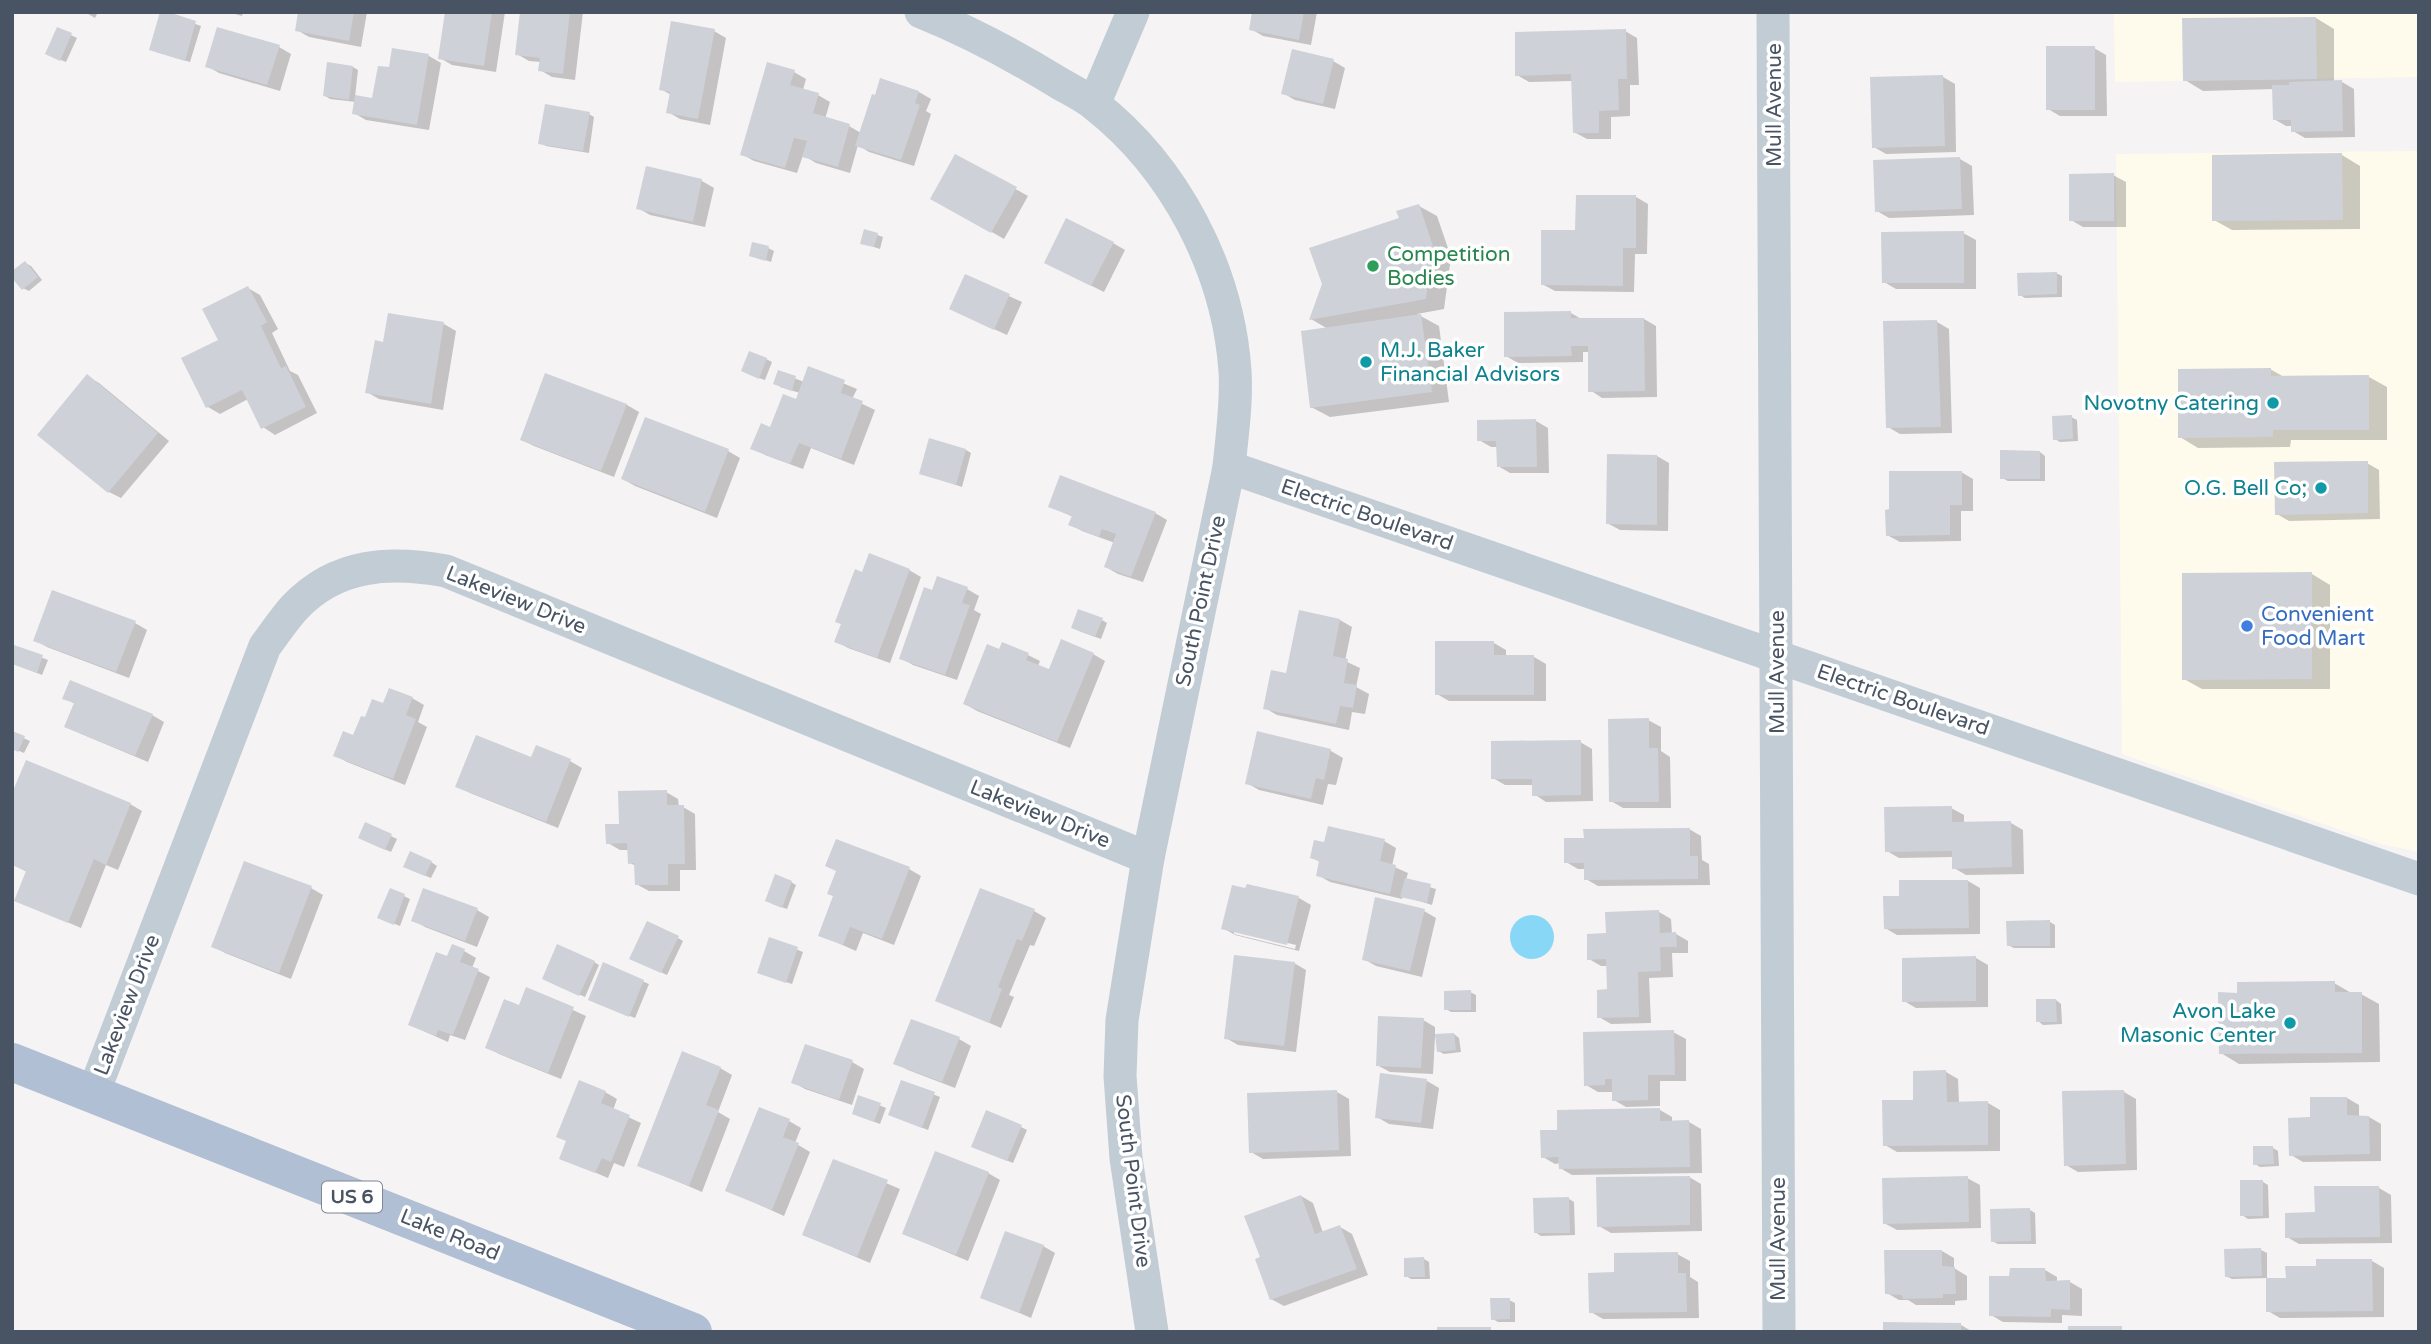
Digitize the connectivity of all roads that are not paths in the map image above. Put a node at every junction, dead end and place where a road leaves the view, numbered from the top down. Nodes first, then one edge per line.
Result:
1 (921, 12) edge
2 (1133, 12) edge
3 (1773, 12) edge
4 (1094, 104) junction
5 (1229, 467) junction
6 (1777, 656) junction
7 (1148, 858) junction
8 (2419, 879) edge
9 (12, 1062) edge
10 (93, 1094) junction
11 (693, 1332) edge
12 (1152, 1332) edge
13 (1779, 1332) edge

1 - 4 street, South Point Drive
2 - 4 street
3 - 6 street, Mull Avenue
4 - 5 street, South Point Drive
5 - 6 street, Electric Boulevard
5 - 7 street, South Point Drive
6 - 8 street, Electric Boulevard
6 - 13 street, Mull Avenue
7 - 10 street, Lakeview Drive
7 - 12 street, South Point Drive
9 - 10 main road, Lake Road / US 6
10 - 11 main road, Lake Road / US 6

